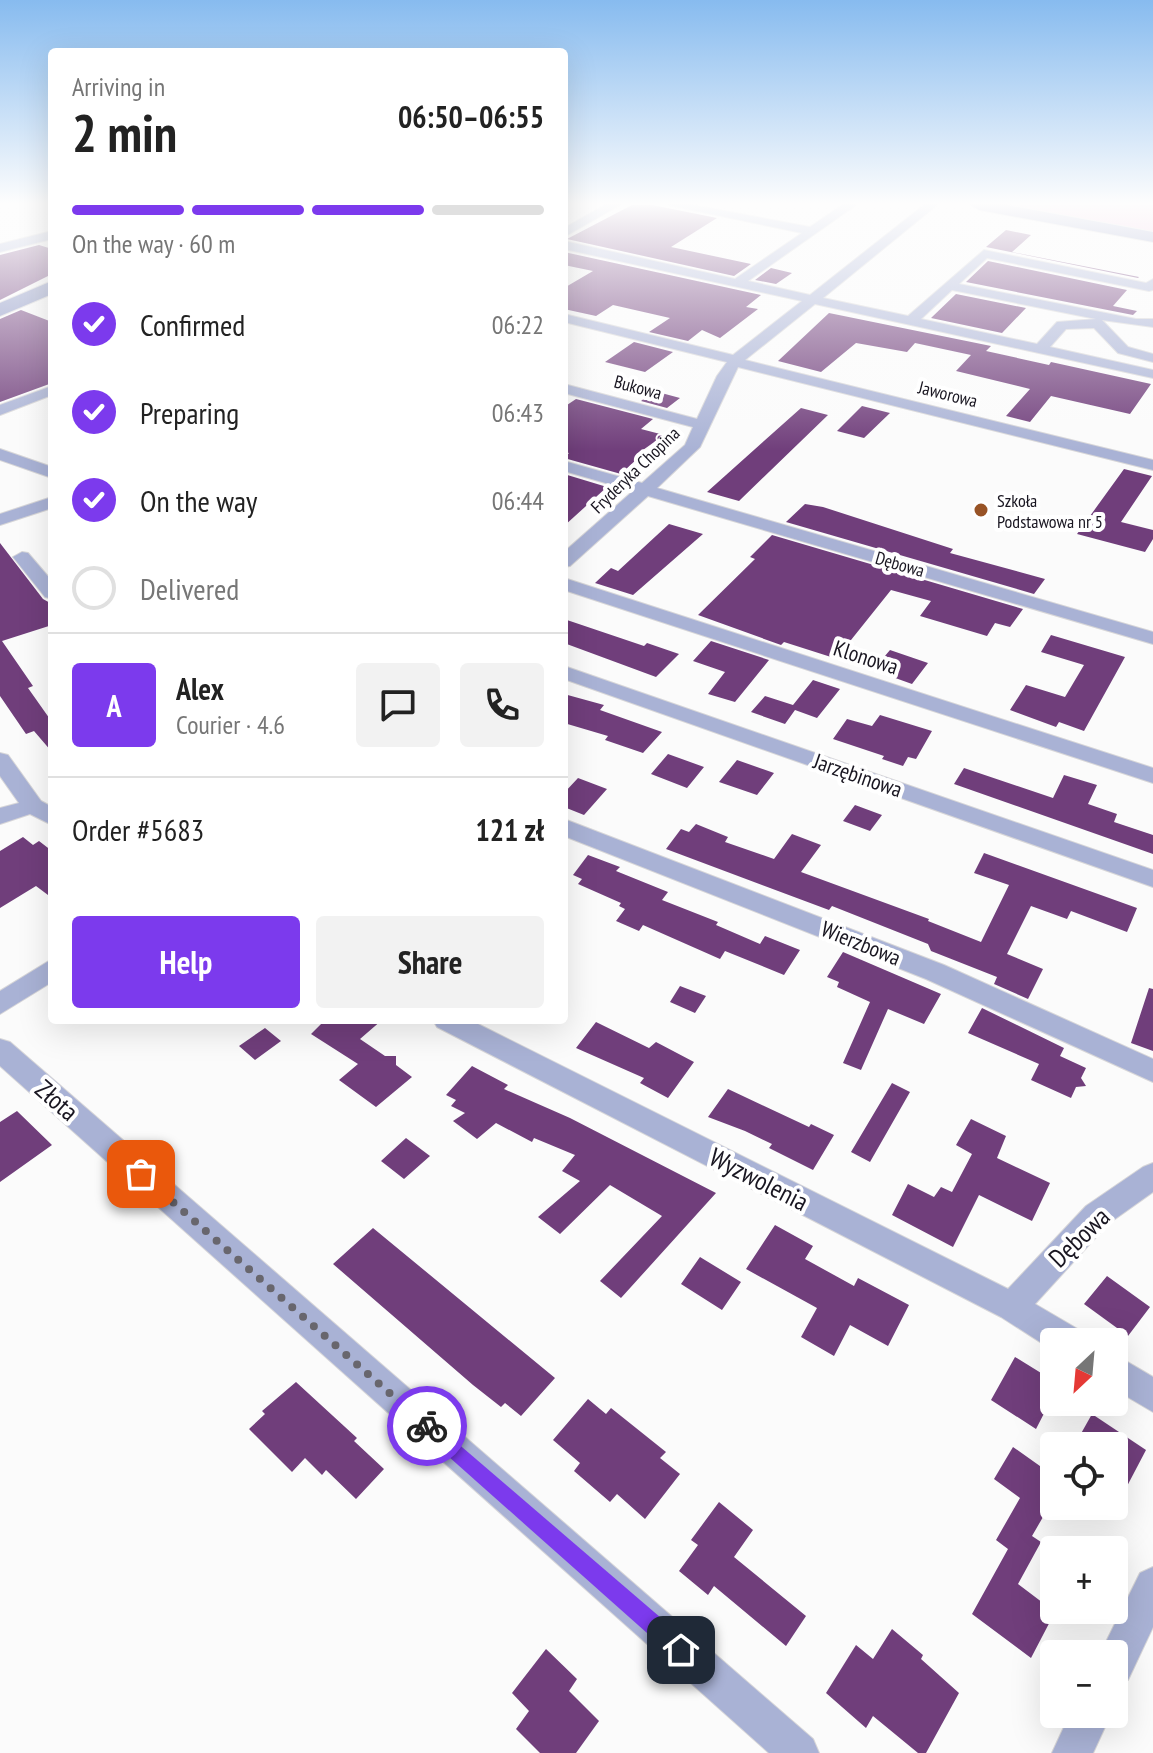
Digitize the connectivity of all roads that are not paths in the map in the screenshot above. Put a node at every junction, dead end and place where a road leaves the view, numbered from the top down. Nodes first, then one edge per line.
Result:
1 (754, 287) edge
2 (826, 287) edge
3 (949, 287) edge
4 (954, 287) edge
5 (48, 289) edge
6 (810, 299) junction
7 (0, 310) edge
8 (568, 319) edge
9 (910, 322) junction
10 (1129, 322) junction
11 (1097, 323) junction
12 (1153, 323) edge
13 (1040, 350) junction
14 (1153, 358) edge
15 (735, 361) junction
16 (1153, 374) edge
17 (568, 389) edge
18 (48, 392) edge
19 (0, 410) edge
20 (702, 425) junction
21 (0, 454) edge
22 (1153, 465) edge
23 (568, 467) edge
24 (48, 472) edge
25 (646, 491) junction
26 (48, 503) edge
27 (0, 520) edge
28 (572, 544) edge
29 (22, 557) dead end
30 (568, 585) edge
31 (48, 588) edge
32 (1153, 638) edge
33 (568, 673) edge
34 (0, 760) edge
35 (1153, 776) edge
36 (43, 811) edge
37 (0, 816) edge
38 (568, 829) edge
39 (1153, 879) edge
40 (48, 972) edge
41 (0, 1004) edge
42 (454, 1024) edge
43 (0, 1050) edge
44 (1153, 1071) edge
45 (1153, 1176) edge
46 (1012, 1307) junction
47 (1046, 1328) edge
48 (1128, 1379) edge
49 (1153, 1396) edge
50 (1153, 1586) edge
51 (1127, 1640) edge
52 (1084, 1728) edge
53 (799, 1753) edge
54 (1072, 1753) edge

1 - 6 street
2 - 6 street, Fryderyka Chopina
3 - 9 street
4 - 10 street
5 - 7 street
6 - 9 street
6 - 15 street, Fryderyka Chopina
8 - 15 street, Jaworowa
9 - 13 street
10 - 11 street
10 - 12 street
11 - 13 street
11 - 14 street
13 - 16 street
15 - 20 street, Fryderyka Chopina
15 - 22 street, Jaworowa
17 - 20 street, Bukowa
18 - 19 street
20 - 25 street, Fryderyka Chopina
21 - 24 street
23 - 25 street, Dębowa
25 - 28 street, Fryderyka Chopina
25 - 32 street, Dębowa
26 - 27 street
29 - 31 street
30 - 35 street, Klonowa
33 - 39 street, Jarzębinowa
34 - 36 street
36 - 37 street
38 - 44 street, Wierzbowa
40 - 41 street
42 - 46 street, Wyzwolenia
43 - 53 street, Złota
45 - 46 street, Dębowa
46 - 47 street, Wyzwolenia
48 - 49 street
50 - 51 street
52 - 54 street

